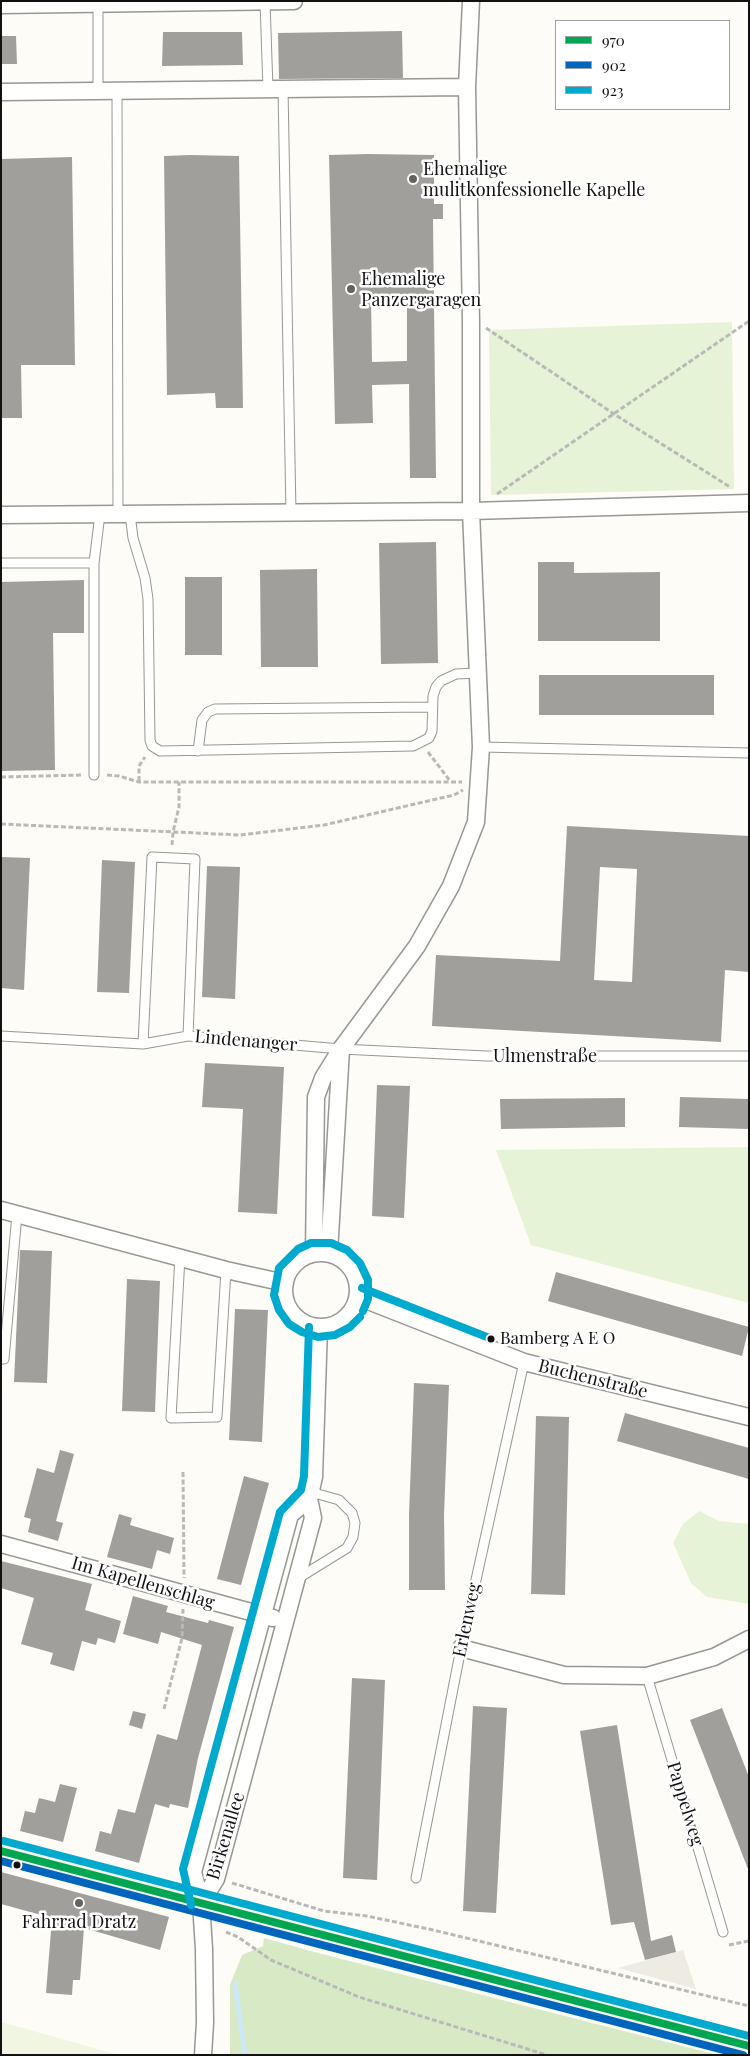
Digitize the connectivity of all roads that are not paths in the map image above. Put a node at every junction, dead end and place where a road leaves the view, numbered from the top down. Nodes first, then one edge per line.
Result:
1 (294, 1) edge
2 (471, 1) edge
3 (266, 2) edge
4 (98, 4) junction
5 (1, 5) edge
6 (467, 87) junction
7 (275, 89) junction
8 (98, 91) junction
9 (117, 91) junction
10 (1, 92) edge
11 (749, 503) edge
12 (471, 511) junction
13 (291, 512) junction
14 (100, 514) junction
15 (124, 514) junction
16 (1, 515) edge
17 (1, 563) edge
18 (94, 563) junction
19 (478, 673) junction
20 (432, 707) junction
21 (481, 747) junction
22 (198, 751) junction
23 (749, 753) edge
24 (94, 775) road end
25 (1, 1036) edge
26 (188, 1036) junction
27 (144, 1044) junction
28 (341, 1049) junction
29 (749, 1056) edge
30 (9, 1212) edge
31 (321, 1253) junction
32 (180, 1257) junction
33 (226, 1270) junction
34 (285, 1283) junction
35 (358, 1297) junction
36 (319, 1327) junction
37 (1, 1359) edge
38 (524, 1362) junction
39 (749, 1417) edge
40 (310, 1496) junction
41 (1, 1544) edge
42 (297, 1579) junction
43 (262, 1616) junction
44 (285, 1621) junction
45 (749, 1639) edge
46 (461, 1648) junction
47 (646, 1676) junction
48 (1, 1851) edge
49 (416, 1878) dead end
50 (202, 1913) junction
51 (722, 1932) dead end
52 (749, 2046) edge
53 (203, 2055) edge

1 - 3 street
2 - 6 street
3 - 4 street
3 - 7 lane
4 - 5 street
4 - 8 lane
6 - 7 street
6 - 12 street
7 - 9 street
7 - 13 lane
8 - 9 street
8 - 10 street
9 - 15 lane
11 - 12 street
12 - 13 street
12 - 19 street
13 - 15 street
14 - 15 street
14 - 16 street
14 - 18 lane
15 - 22 lane
17 - 18 lane
18 - 24 lane
19 - 20 lane
19 - 21 street
20 - 22 lane
20 - 22 lane
21 - 23 lane
21 - 28 street
25 - 27 lane, Lindenanger
26 - 27 lane, Lindenanger
26 - 27 lane
26 - 28 lane, Lindenanger
28 - 29 lane, Ulmenstraße
28 - 31 street
30 - 32 street
30 - 37 lane
31 - 34 street
31 - 35 street
32 - 33 street
32 - 33 lane
33 - 34 street
34 - 36 street
35 - 36 street
35 - 38 street, Buchenstraße
36 - 40 street, Birkenallee
38 - 39 street, Buchenstraße
38 - 46 lane, Erlenweg
40 - 42 street, Birkenallee
40 - 42 lane
40 - 43 street, Birkenallee
41 - 43 street, Im Kapellenschlag
42 - 44 street, Birkenallee
43 - 44 street, Im Kapellenschlag
43 - 50 street, Birkenallee
44 - 50 street, Birkenallee
45 - 47 street
46 - 47 street
46 - 49 lane, Erlenweg
47 - 51 lane, Pappelweg
48 - 50 main road
50 - 52 main road
50 - 53 street

